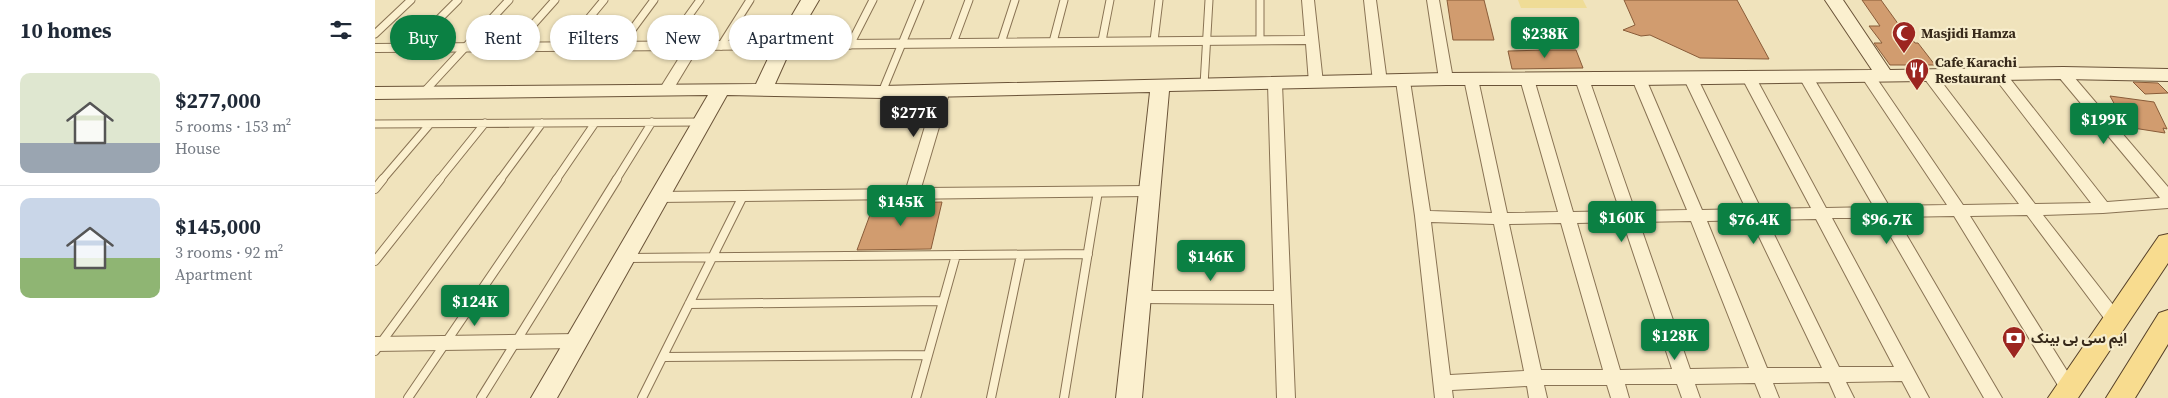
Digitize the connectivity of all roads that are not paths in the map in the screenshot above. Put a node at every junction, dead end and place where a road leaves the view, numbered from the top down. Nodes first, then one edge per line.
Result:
1 (411, 0) edge
2 (458, 0) edge
3 (509, 0) edge
4 (555, 0) edge
5 (603, 0) edge
6 (654, 0) edge
7 (700, 0) edge
8 (750, 0) edge
9 (810, 0) edge
10 (873, 0) edge
11 (920, 0) edge
12 (969, 0) edge
13 (1015, 0) edge
14 (1064, 0) edge
15 (1110, 0) edge
16 (1159, 0) edge
17 (1209, 0) edge
18 (1260, 0) edge
19 (1308, 0) edge
20 (1370, 0) edge
21 (1433, 0) edge
22 (1834, 0) edge
23 (443, 15) edge
24 (591, 15) edge
25 (689, 15) edge
26 (801, 15) edge
27 (540, 17) edge
28 (637, 23) edge
29 (375, 34) edge
30 (852, 39) edge
31 (1260, 40) junction
32 (1311, 40) junction
33 (1102, 41) junction
34 (1155, 41) junction
35 (1207, 41) junction
36 (1053, 42) junction
37 (901, 43) junction
38 (953, 43) junction
39 (1001, 43) junction
40 (852, 45) edge
41 (721, 46) joint
42 (729, 46) edge
43 (456, 47) edge
44 (465, 47) junction
45 (375, 48) edge
46 (390, 48) edge
47 (684, 60) edge
48 (776, 60) edge
49 (2063, 73) junction
50 (1999, 74) junction
51 (1929, 75) junction
52 (2168, 75) edge
53 (1877, 76) junction
54 (1806, 77) junction
55 (1691, 78) junction
56 (1749, 78) junction
57 (1446, 79) junction
58 (1527, 79) junction
59 (1582, 79) junction
60 (1639, 79) junction
61 (1471, 80) junction
62 (1403, 81) junction
63 (1380, 82) junction
64 (1275, 84) junction
65 (1316, 84) junction
66 (1160, 86) junction
67 (1205, 86) junction
68 (721, 89) junction
69 (763, 89) junction
70 (666, 90) junction
71 (943, 90) junction
72 (882, 92) junction
73 (375, 93) edge
74 (423, 93) junction
75 (652, 122) junction
76 (702, 122) junction
77 (485, 123) junction
78 (542, 123) junction
79 (595, 123) junction
80 (430, 124) junction
81 (377, 126) edge
82 (375, 189) edge
83 (1148, 190) junction
84 (1098, 191) junction
85 (912, 194) junction
86 (743, 196) junction
87 (659, 197) junction
88 (2168, 198) edge
89 (2168, 204) edge
90 (2103, 208) junction
91 (2029, 209) junction
92 (1959, 211) junction
93 (1887, 212) junction
94 (1823, 214) junction
95 (1757, 215) junction
96 (1423, 216) junction
97 (1697, 216) junction
98 (1630, 217) junction
99 (1568, 218) junction
100 (1499, 219) junction
101 (2168, 243) edge
102 (1088, 254) junction
103 (956, 255) junction
104 (1021, 255) junction
105 (712, 257) junction
106 (624, 258) junction
107 (375, 261) edge
108 (1138, 297) junction
109 (1283, 298) junction
110 (943, 301) junction
111 (689, 304) junction
112 (2115, 320) junction
113 (2168, 321) edge
114 (577, 341) junction
115 (515, 342) junction
116 (445, 343) junction
117 (377, 347) edge
118 (928, 356) junction
119 (663, 357) junction
120 (1908, 374) junction
121 (1833, 375) junction
122 (1761, 376) junction
123 (1683, 377) junction
124 (1533, 378) junction
125 (1614, 378) junction
126 (1443, 391) edge
127 (2065, 393) edge
128 (408, 398) edge
129 (481, 398) edge
130 (544, 398) edge
131 (642, 398) edge
132 (916, 398) edge
133 (991, 398) edge
134 (1064, 398) edge
135 (1129, 398) edge
136 (1286, 398) edge
137 (1538, 398) edge
138 (1620, 398) edge
139 (1691, 398) edge
140 (1770, 398) edge
141 (1845, 398) edge
142 (1920, 398) edge
143 (1993, 398) edge
144 (2120, 398) edge

1 - 29 lane
2 - 23 lane
3 - 44 lane
4 - 27 lane
5 - 24 lane
6 - 28 lane
7 - 25 lane
8 - 41 lane
9 - 26 street
10 - 30 lane
11 - 37 lane
12 - 38 lane
13 - 39 lane
14 - 36 lane
15 - 33 lane
16 - 34 lane
17 - 35 lane
18 - 31 lane
19 - 32 street
20 - 63 street
21 - 57 street
22 - 53 street
31 - 32 street
31 - 35 street
32 - 65 street
33 - 34 street
33 - 36 street
34 - 35 street
35 - 67 lane
36 - 39 street
37 - 38 street
37 - 40 street
37 - 72 lane
38 - 39 street
41 - 42 street
43 - 44 street
44 - 74 lane
45 - 46 street
47 - 70 street
48 - 69 street
49 - 50 street
49 - 52 street
49 - 88 street
50 - 51 street
50 - 90 street
51 - 53 street
51 - 91 street
53 - 54 street
53 - 92 street
54 - 56 street
54 - 93 street
55 - 56 street
55 - 60 street
55 - 95 street
56 - 94 street
57 - 61 street
57 - 62 street
58 - 59 street
58 - 61 street
58 - 99 street
59 - 60 street
59 - 98 street
60 - 97 street
61 - 100 street
62 - 63 street
62 - 96 street
63 - 65 street
64 - 65 street
64 - 67 street
64 - 109 street
66 - 67 street
66 - 71 street
66 - 83 street
68 - 69 street
68 - 70 street
68 - 76 street
69 - 72 street
70 - 74 street
71 - 72 street
71 - 85 street
73 - 74 street
75 - 76 lane
75 - 79 lane
75 - 115 lane
76 - 87 street
77 - 78 lane
77 - 80 lane
77 - 107 lane
78 - 79 lane
78 - 117 lane
79 - 116 lane
80 - 81 lane
80 - 82 lane
83 - 84 street
83 - 108 street
84 - 85 street
84 - 102 lane
85 - 86 street
86 - 87 street
86 - 105 lane
87 - 106 street
89 - 90 street
90 - 91 street
91 - 92 street
91 - 112 street
92 - 93 street
92 - 127 street
93 - 94 street
93 - 143 street
94 - 95 street
94 - 120 street
95 - 97 street
95 - 121 street
96 - 100 street
96 - 126 street
97 - 98 street
97 - 122 street
98 - 99 street
98 - 123 street
99 - 100 street
99 - 125 street
100 - 124 street
101 - 112 main road
102 - 104 lane
102 - 134 lane
103 - 104 lane
103 - 105 lane
103 - 110 lane
104 - 133 lane
105 - 106 lane
105 - 111 lane
106 - 114 street
108 - 109 street
108 - 135 street
109 - 136 street
110 - 111 lane
110 - 118 lane
111 - 119 lane
112 - 127 main road
113 - 144 main road
114 - 115 street
114 - 130 street
115 - 116 street
115 - 129 lane
116 - 117 street
116 - 128 lane
118 - 119 lane
118 - 132 lane
119 - 131 lane
120 - 121 street
120 - 142 street
121 - 122 street
121 - 141 street
122 - 123 street
122 - 140 street
123 - 125 street
123 - 139 street
124 - 125 street
124 - 126 street
124 - 137 street
125 - 138 street

